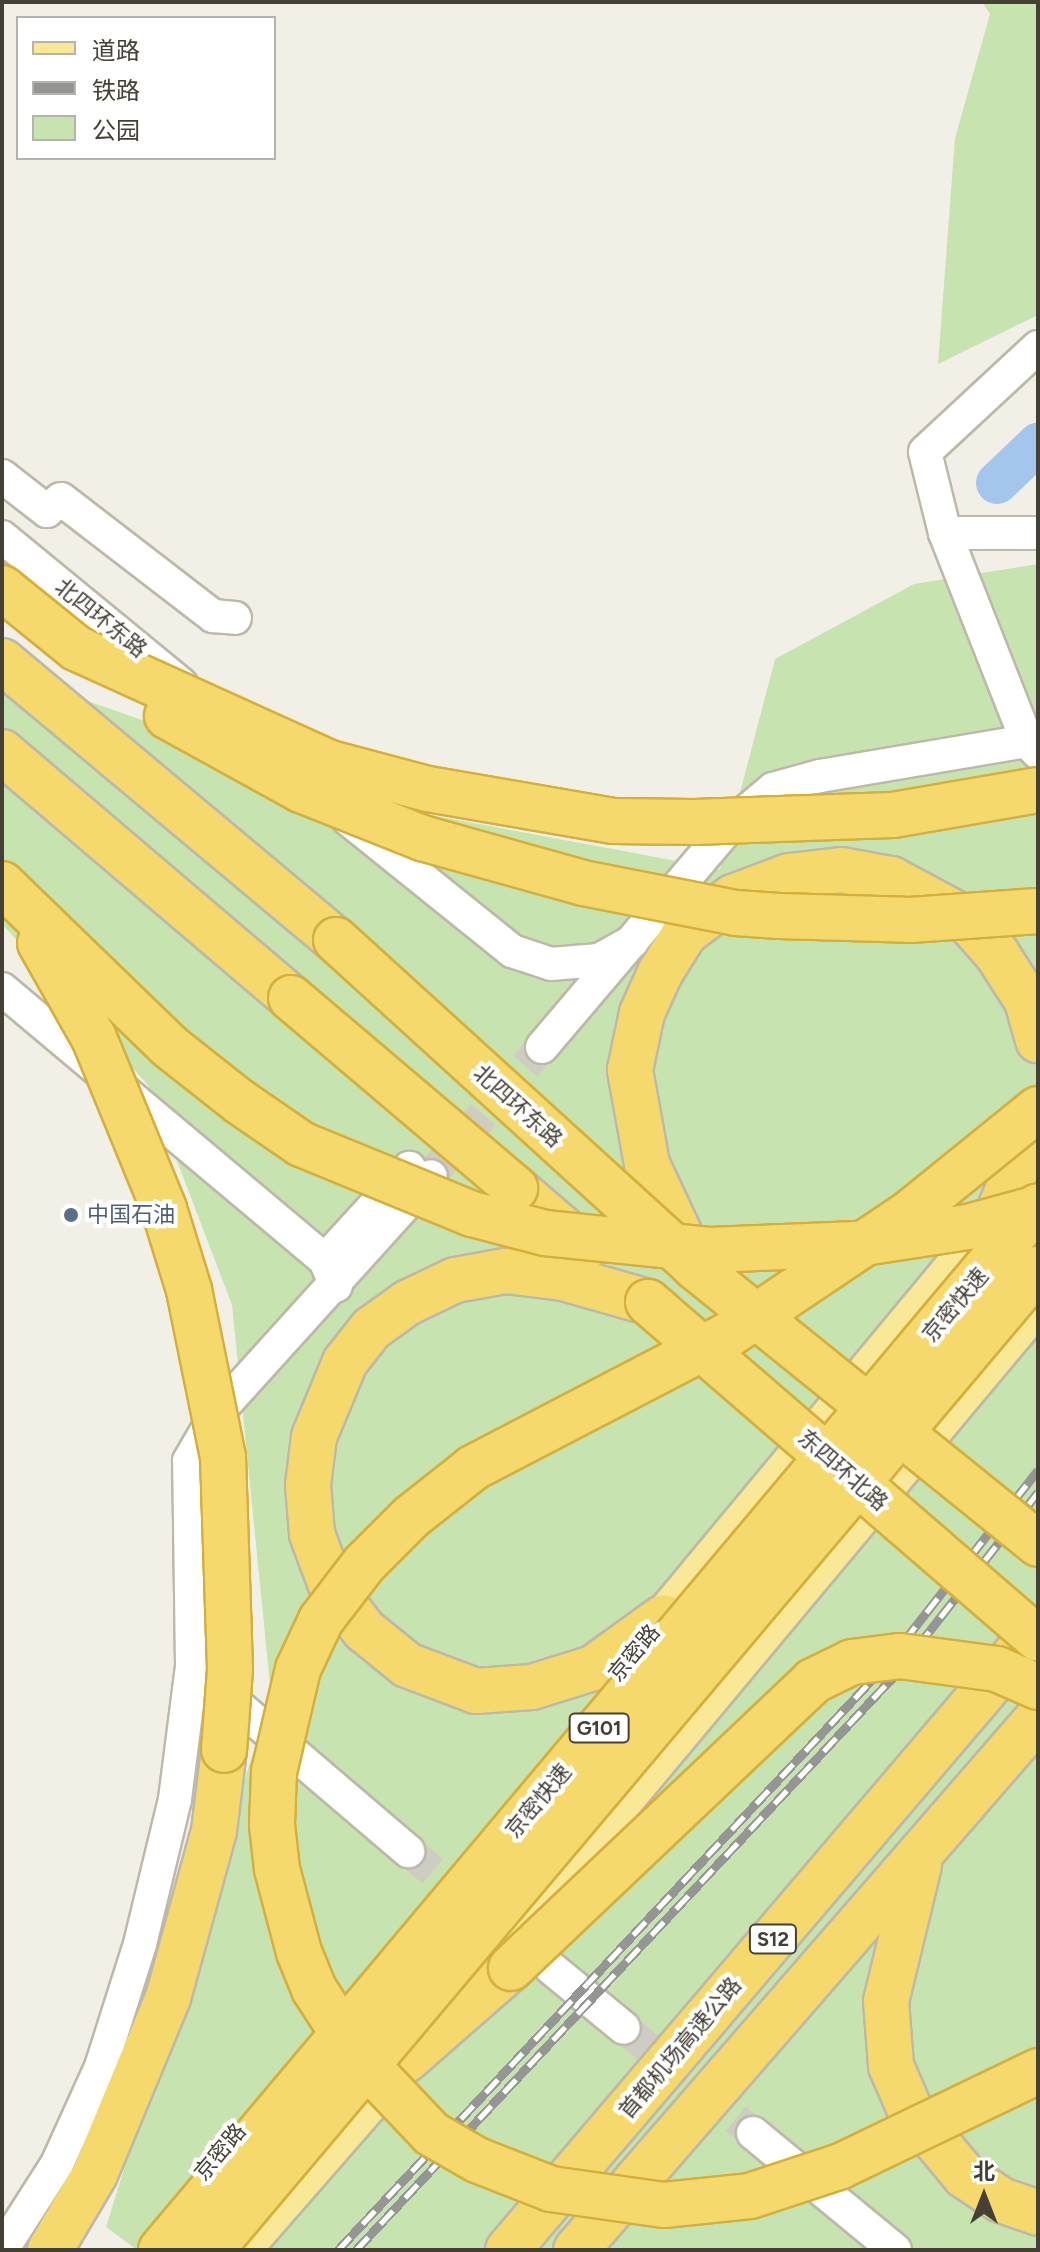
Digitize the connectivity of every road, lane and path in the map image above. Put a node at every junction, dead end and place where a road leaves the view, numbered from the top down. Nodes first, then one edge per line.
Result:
1 (1038, 347) edge
2 (2, 476) edge
3 (945, 533) junction
4 (1038, 533) edge
5 (2, 537) edge
6 (2, 588) edge
7 (235, 618) dead end
8 (76, 648) junction
9 (2, 661) edge
10 (1034, 745) edge
11 (2, 752) edge
12 (1038, 790) edge
13 (2, 886) edge
14 (1038, 911) edge
15 (632, 942) junction
16 (551, 964) junction
17 (12, 1000) edge
18 (1038, 1040) edge
19 (1038, 1109) edge
20 (1038, 1118) edge
21 (424, 1167) tunnel mouth
22 (1038, 1169) edge
23 (1038, 1207) edge
24 (996, 1218) junction
25 (695, 1267) junction
26 (1038, 1269) edge
27 (330, 1273) junction
28 (648, 1302) junction
29 (1038, 1303) edge
30 (1038, 1544) edge
31 (664, 1617) junction
32 (1038, 1628) edge
33 (1038, 1639) edge
34 (192, 1666) junction
35 (1038, 1687) edge
36 (1038, 1718) edge
37 (924, 1850) junction
38 (408, 1851) tunnel mouth
39 (531, 1968) junction
40 (624, 2028) tunnel mouth
41 (406, 2060) junction
42 (1038, 2071) edge
43 (753, 2133) tunnel mouth
44 (1038, 2213) edge
45 (47, 2232) edge
46 (149, 2247) edge
47 (2, 2250) edge
48 (211, 2250) edge
49 (240, 2250) edge
50 (508, 2250) edge
51 (576, 2250) edge
52 (895, 2250) edge

1 - 3 street
2 - 7 street
3 - 4 street
3 - 10 street
5 - 16 street, 北四环东路
6 - 8 highway, bridge
8 - 12 highway, bridge
8 - 14 highway, bridge
9 - 25 highway, 北四环东路, bridge
10 - 15 street
11 - 28 highway, bridge
13 - 23 highway, bridge
13 - 45 highway, bridge
15 - 16 street, 北四环东路
15 - 16 street
17 - 27 street
18 - 25 highway, bridge
19 - 42 highway, bridge
20 - 24 highway
21 - 27 street
22 - 24 main road, 京密路 / G101
23 - 46 highway, 京密快速 / G101, bridge
24 - 31 main road, 京密路 / G101
25 - 30 highway, 北四环东路, bridge
26 - 48 highway, 京密快速 / G101, bridge
27 - 34 street
28 - 31 highway
28 - 33 highway, 东四环北路, bridge
29 - 41 main road, G101
31 - 46 main road, 京密路 / G101
32 - 50 highway, 首都机场高速公路 / S12
34 - 38 street
34 - 45 street
35 - 39 highway, bridge
36 - 37 highway, S12
37 - 44 highway
37 - 51 highway, S12
39 - 40 street
39 - 41 highway
41 - 49 main road, G101
43 - 52 street
45 - 47 street

